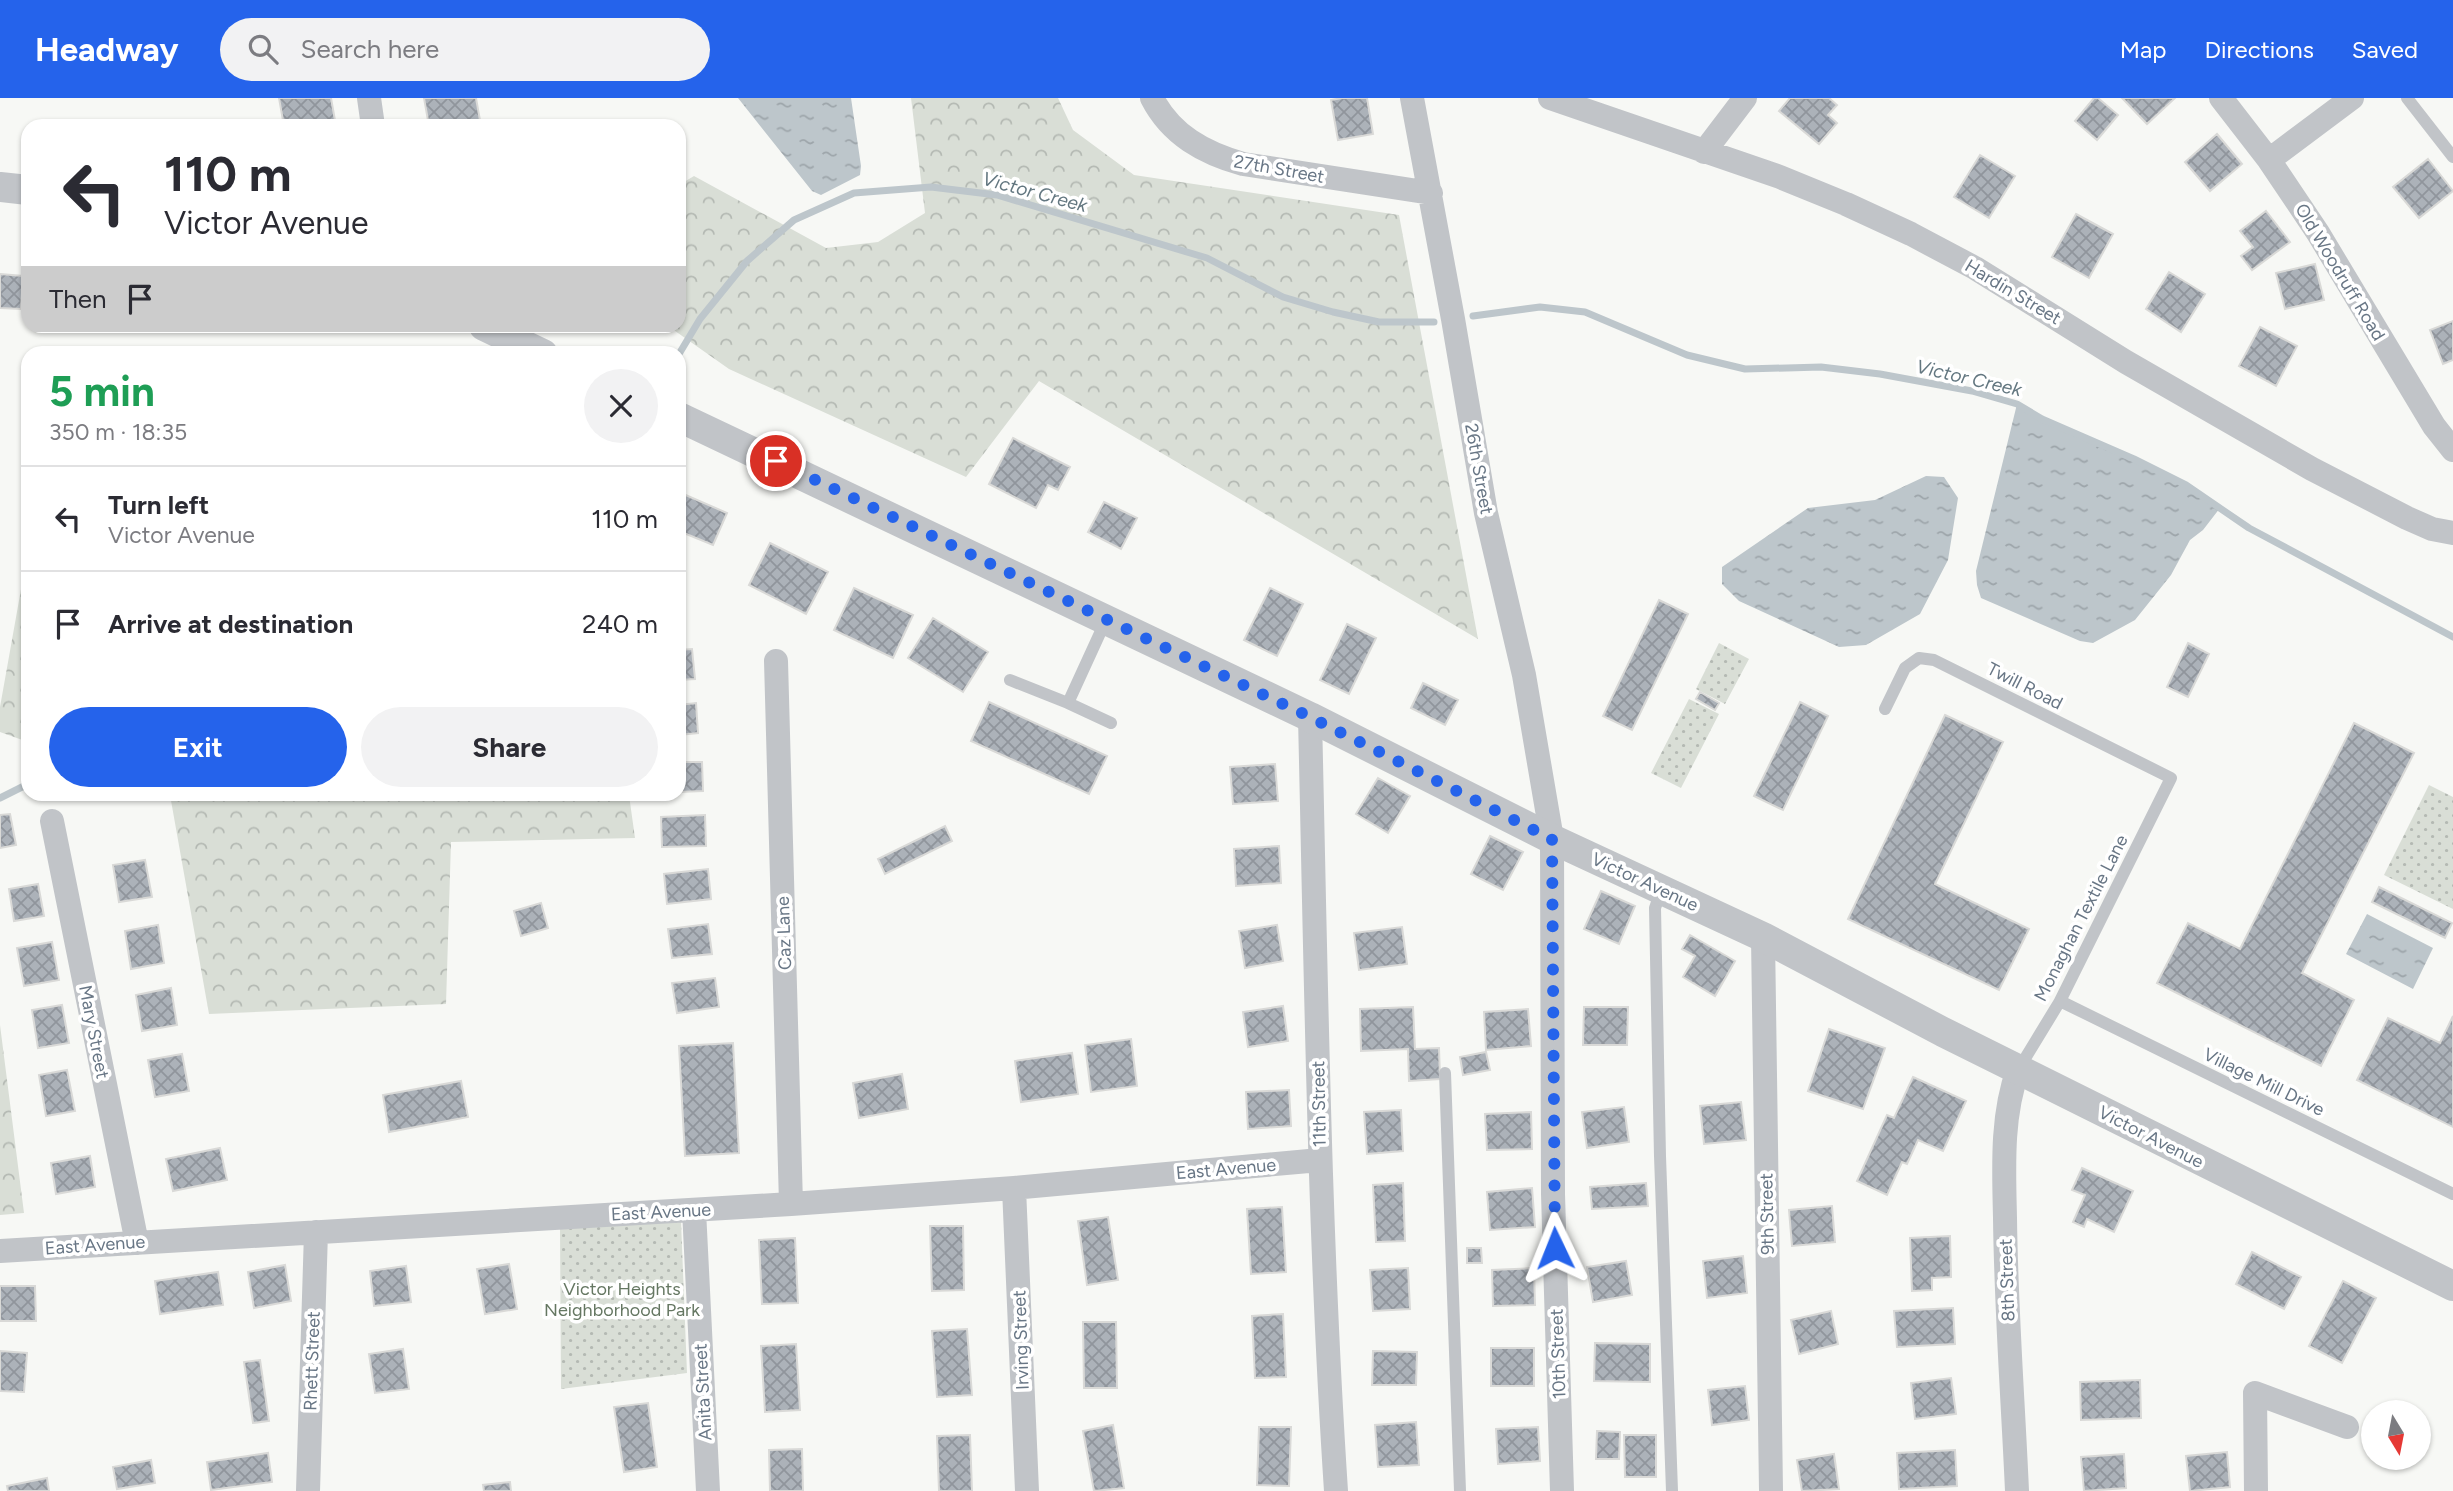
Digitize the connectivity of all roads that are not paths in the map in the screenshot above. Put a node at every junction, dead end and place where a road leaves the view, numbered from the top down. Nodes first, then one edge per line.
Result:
1 (369, 98) edge
2 (1152, 98) edge
3 (1412, 98) edge
4 (1550, 98) edge
5 (1745, 98) edge
6 (2221, 98) edge
7 (2352, 98) edge
8 (2407, 98) edge
9 (372, 119) edge
10 (1704, 152) junction
11 (2453, 156) edge
12 (2269, 160) junction
13 (0, 187) edge
14 (21, 189) edge
15 (1431, 193) junction
16 (499, 333) edge
17 (526, 346) edge
18 (686, 420) edge
19 (2453, 450) edge
20 (2453, 533) edge
21 (1106, 620) junction
22 (776, 662) dead end
23 (1010, 680) dead end
24 (1068, 703) junction
25 (1885, 709) dead end
26 (1310, 717) junction
27 (1111, 723) dead end
28 (2171, 778) joint
29 (52, 821) dead end
30 (1552, 839) junction
31 (1662, 890) junction
32 (1763, 937) junction
33 (2060, 1001) junction
34 (2018, 1070) junction
35 (1446, 1073) dead end
36 (1320, 1160) junction
37 (1014, 1188) junction
38 (2453, 1194) edge
39 (791, 1204) junction
40 (694, 1210) junction
41 (316, 1231) junction
42 (137, 1243) junction
43 (0, 1251) edge
44 (2453, 1286) edge
45 (2347, 1427) dead end
46 (308, 1491) edge
47 (708, 1491) edge
48 (1027, 1491) edge
49 (1336, 1491) edge
50 (1460, 1491) edge
51 (1562, 1491) edge
52 (1672, 1491) edge
53 (1771, 1491) edge
54 (2017, 1491) edge
55 (2256, 1491) edge

1 - 9 street
2 - 15 street, 27th Street
3 - 15 street, 26th Street
4 - 10 street, Hardin Street
5 - 10 street
6 - 12 street, Old Woodruff Road
7 - 12 street
8 - 11 lane
10 - 20 street, Hardin Street
12 - 19 street, Old Woodruff Road
13 - 14 street
15 - 30 street, 26th Street
16 - 17 street
18 - 21 street, Victor Avenue
21 - 24 lane
21 - 26 street, Victor Avenue
22 - 39 street, Caz Lane
23 - 24 lane
24 - 27 lane
25 - 28 lane, Twill Road
26 - 30 street, Victor Avenue
26 - 36 street, 11th Street
28 - 33 lane, Monaghan Textile Lane
29 - 42 street, Mary Street
30 - 31 street, Victor Avenue
30 - 51 street, 10th Street
31 - 32 street, Victor Avenue
31 - 52 lane
32 - 34 street, Victor Avenue
32 - 53 street, 9th Street
33 - 34 lane, Monaghan Textile Lane
33 - 38 lane, Village Mill Drive
34 - 44 street, Victor Avenue
34 - 54 street, 8th Street
35 - 50 lane
36 - 37 street, East Avenue
36 - 49 street, 11th Street
37 - 39 street, East Avenue
37 - 48 street, Irving Street
39 - 40 street, East Avenue
40 - 41 street, East Avenue
40 - 47 street, Anita Street
41 - 42 street, East Avenue
41 - 46 street, Rhett Street
42 - 43 street, East Avenue
45 - 55 street

